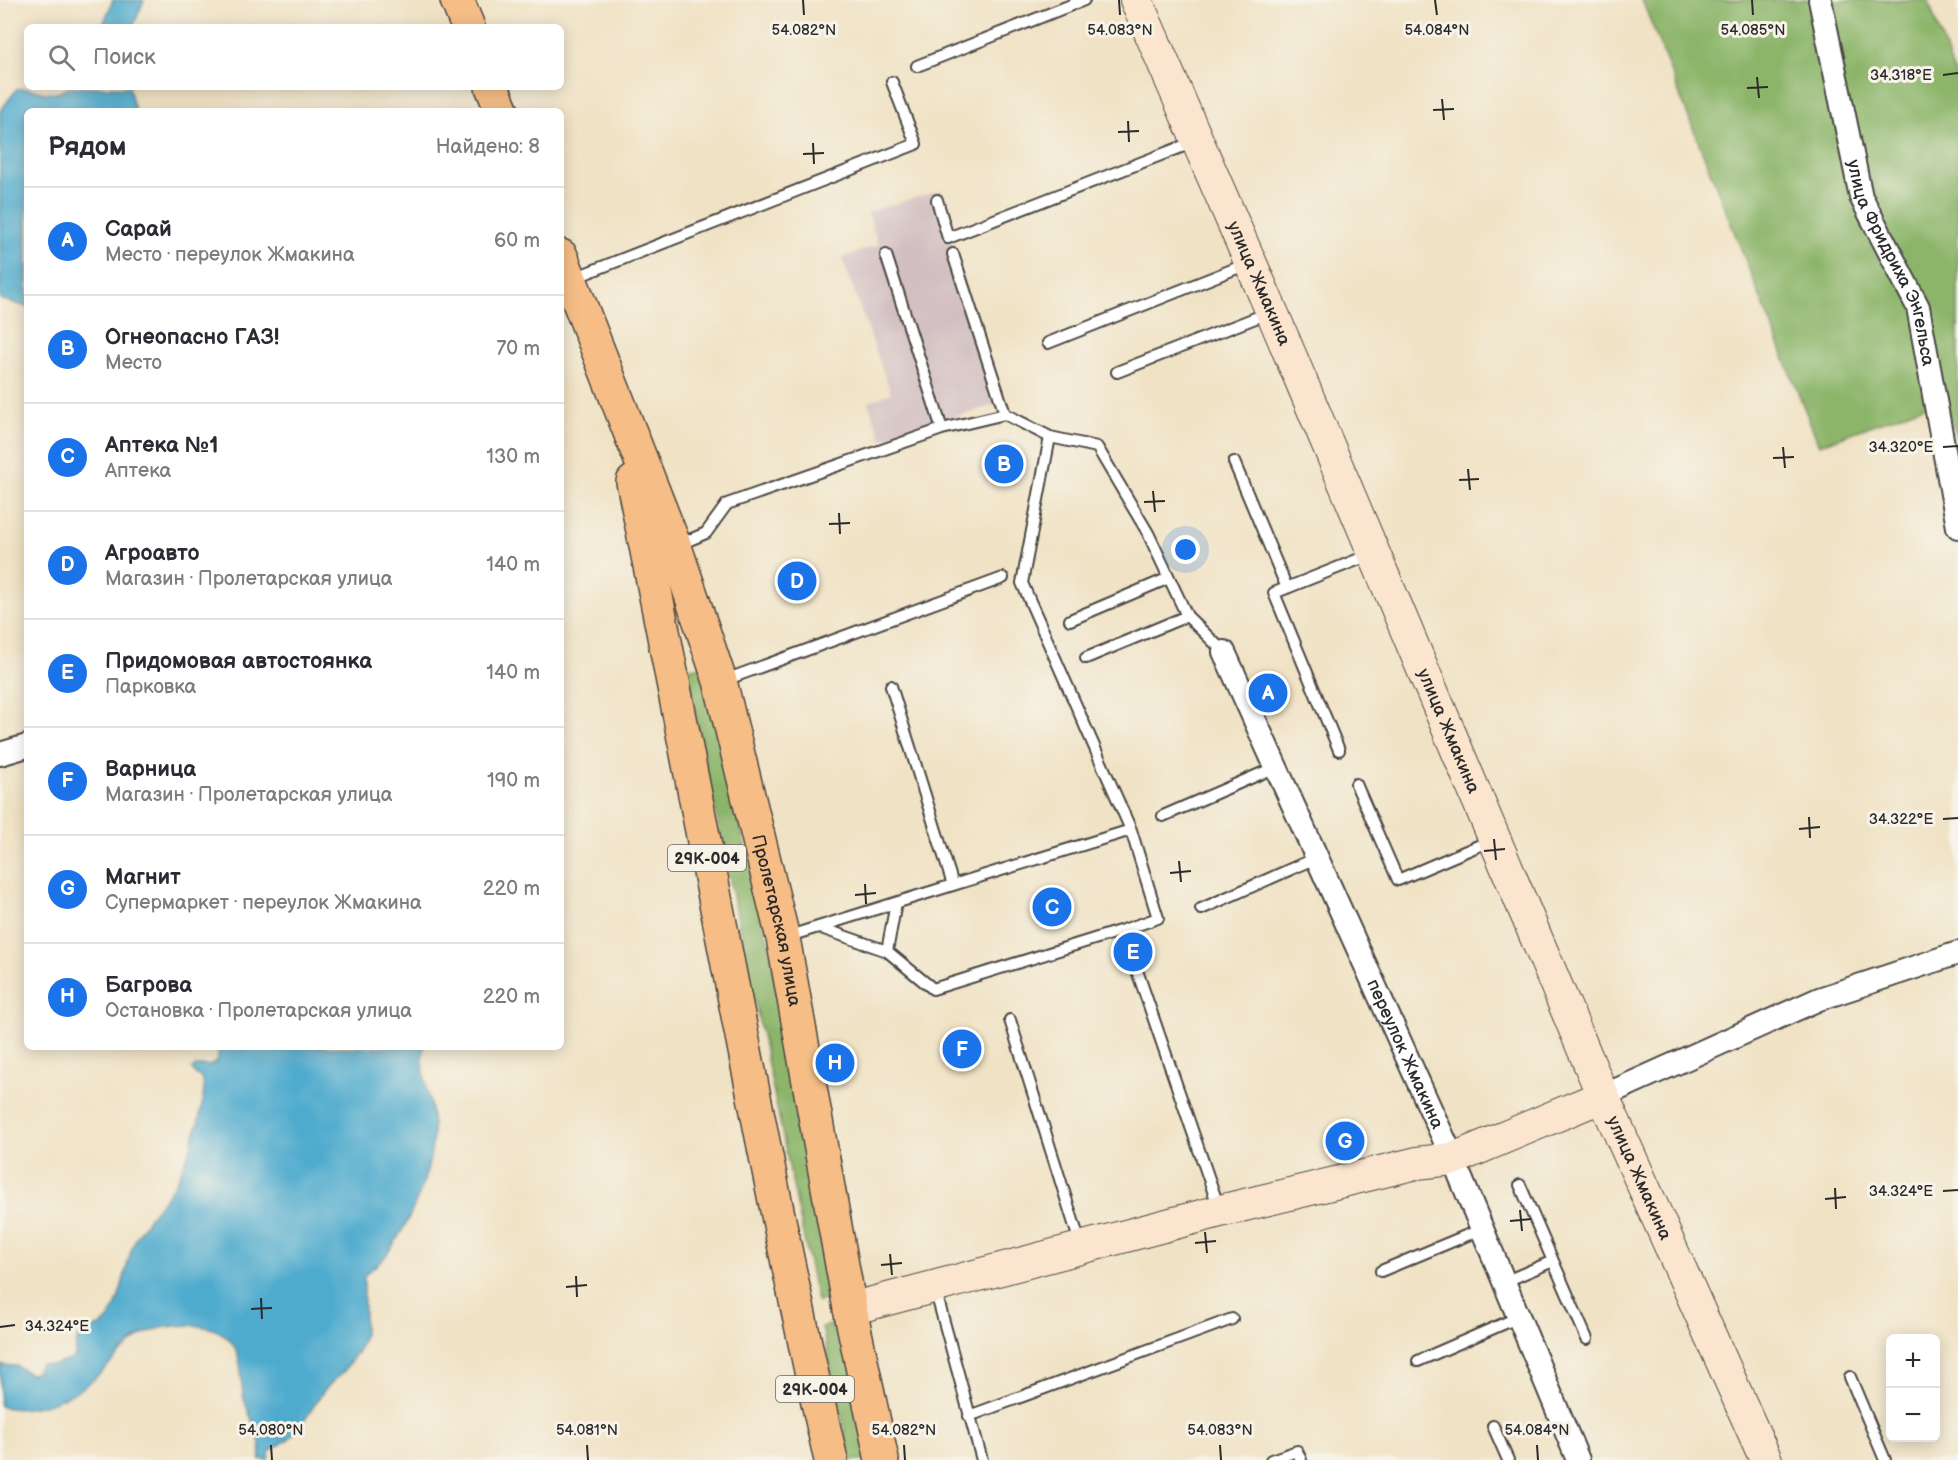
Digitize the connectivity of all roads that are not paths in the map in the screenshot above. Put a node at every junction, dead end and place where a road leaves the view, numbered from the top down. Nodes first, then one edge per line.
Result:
1 (457, 0) edge
2 (1083, 0) edge
3 (1136, 0) edge
4 (1820, 0) edge
5 (467, 24) edge
6 (917, 66) dead end
7 (892, 82) dead end
8 (493, 90) edge
9 (501, 108) edge
10 (1197, 140) junction
11 (937, 200) dead end
12 (953, 254) dead end
13 (886, 255) dead end
14 (1250, 262) junction
15 (566, 268) edge
16 (1272, 312) junction
17 (1048, 343) dead end
18 (1117, 372) dead end
19 (615, 398) junction
20 (1005, 414) junction
21 (942, 429) junction
22 (1050, 437) junction
23 (1234, 462) dead end
24 (1958, 527) edge
25 (675, 547) junction
26 (1372, 554) junction
27 (1003, 578) dead end
28 (1169, 578) junction
29 (1287, 588) junction
30 (1187, 616) junction
31 (1070, 620) dead end
32 (709, 645) junction
33 (1224, 652) joint
34 (668, 654) junction
35 (1086, 658) dead end
36 (720, 681) junction
37 (891, 686) dead end
38 (24, 748) edge
39 (1339, 750) dead end
40 (0, 754) edge
41 (1276, 767) junction
42 (1356, 784) dead end
43 (1163, 816) dead end
44 (1131, 830) junction
45 (1495, 839) junction
46 (1316, 858) junction
47 (952, 885) junction
48 (896, 903) junction
49 (1201, 909) dead end
50 (818, 927) junction
51 (1123, 930) junction
52 (783, 938) junction
53 (887, 951) junction
54 (1958, 953) edge
55 (1010, 1020) dead end
56 (1603, 1096) junction
57 (1453, 1159) junction
58 (1520, 1185) dead end
59 (1220, 1211) junction
60 (1482, 1229) junction
61 (1082, 1246) junction
62 (1553, 1261) junction
63 (1381, 1271) dead end
64 (1504, 1282) junction
65 (934, 1286) junction
66 (850, 1309) junction
67 (1519, 1317) junction
68 (798, 1318) junction
69 (1232, 1319) dead end
70 (1587, 1339) dead end
71 (1418, 1361) dead end
72 (1850, 1377) dead end
73 (969, 1416) junction
74 (1493, 1426) dead end
75 (831, 1460) edge
76 (882, 1460) edge
77 (982, 1460) edge
78 (1271, 1460) edge
79 (1301, 1460) edge
80 (1508, 1460) edge
81 (1578, 1460) edge
82 (1766, 1460) edge
83 (1885, 1460) edge

1 - 5 main road
2 - 6 lane
3 - 10 street, улица Жмакина
4 - 24 street, улица Фридриха Энгельса
7 - 15 lane
8 - 9 main road
10 - 11 lane
10 - 14 street, улица Жмакина
12 - 20 lane
13 - 21 lane
14 - 16 street, улица Жмакина
14 - 17 lane
15 - 19 main road, Пролетарская улица / 29К-004
16 - 18 lane
16 - 26 street, улица Жмакина
19 - 25 main road, Пролетарская улица
19 - 34 main road, Пролетарская улица / 29К-004
20 - 21 lane
20 - 22 lane
21 - 25 lane
22 - 28 lane
22 - 44 lane
23 - 29 lane
25 - 32 main road, Пролетарская улица
26 - 29 lane
26 - 45 street, улица Жмакина
27 - 36 lane
28 - 30 lane
28 - 31 lane
29 - 39 lane
30 - 33 lane
30 - 35 lane
32 - 34 main road
32 - 36 main road, Пролетарская улица
33 - 41 street, переулок Жмакина
34 - 68 main road, Пролетарская улица / 29К-004
36 - 52 main road, Пролетарская улица
37 - 47 lane
38 - 40 street
41 - 43 lane
41 - 46 street, переулок Жмакина
42 - 45 lane
44 - 47 lane
44 - 51 lane
45 - 56 street, улица Жмакина
46 - 49 lane
46 - 57 street, переулок Жмакина
47 - 48 lane
48 - 50 lane
48 - 53 lane
50 - 52 lane
50 - 53 lane
51 - 53 lane
51 - 59 lane
52 - 66 main road, Пролетарская улица
54 - 56 street
55 - 61 lane
56 - 57 street
56 - 82 street, улица Жмакина
57 - 59 street
57 - 60 street, переулок Жмакина
58 - 62 lane
59 - 61 street
60 - 63 lane
60 - 64 street, переулок Жмакина
61 - 65 street
62 - 64 lane
62 - 70 lane
64 - 67 street, переулок Жмакина
65 - 66 street
65 - 73 lane
66 - 68 main road
66 - 76 main road, Пролетарская улица
67 - 71 lane
67 - 81 street, переулок Жмакина
68 - 75 main road, Пролетарская улица / 29К-004
69 - 73 lane
72 - 83 lane
73 - 77 lane
74 - 80 lane
78 - 79 lane

